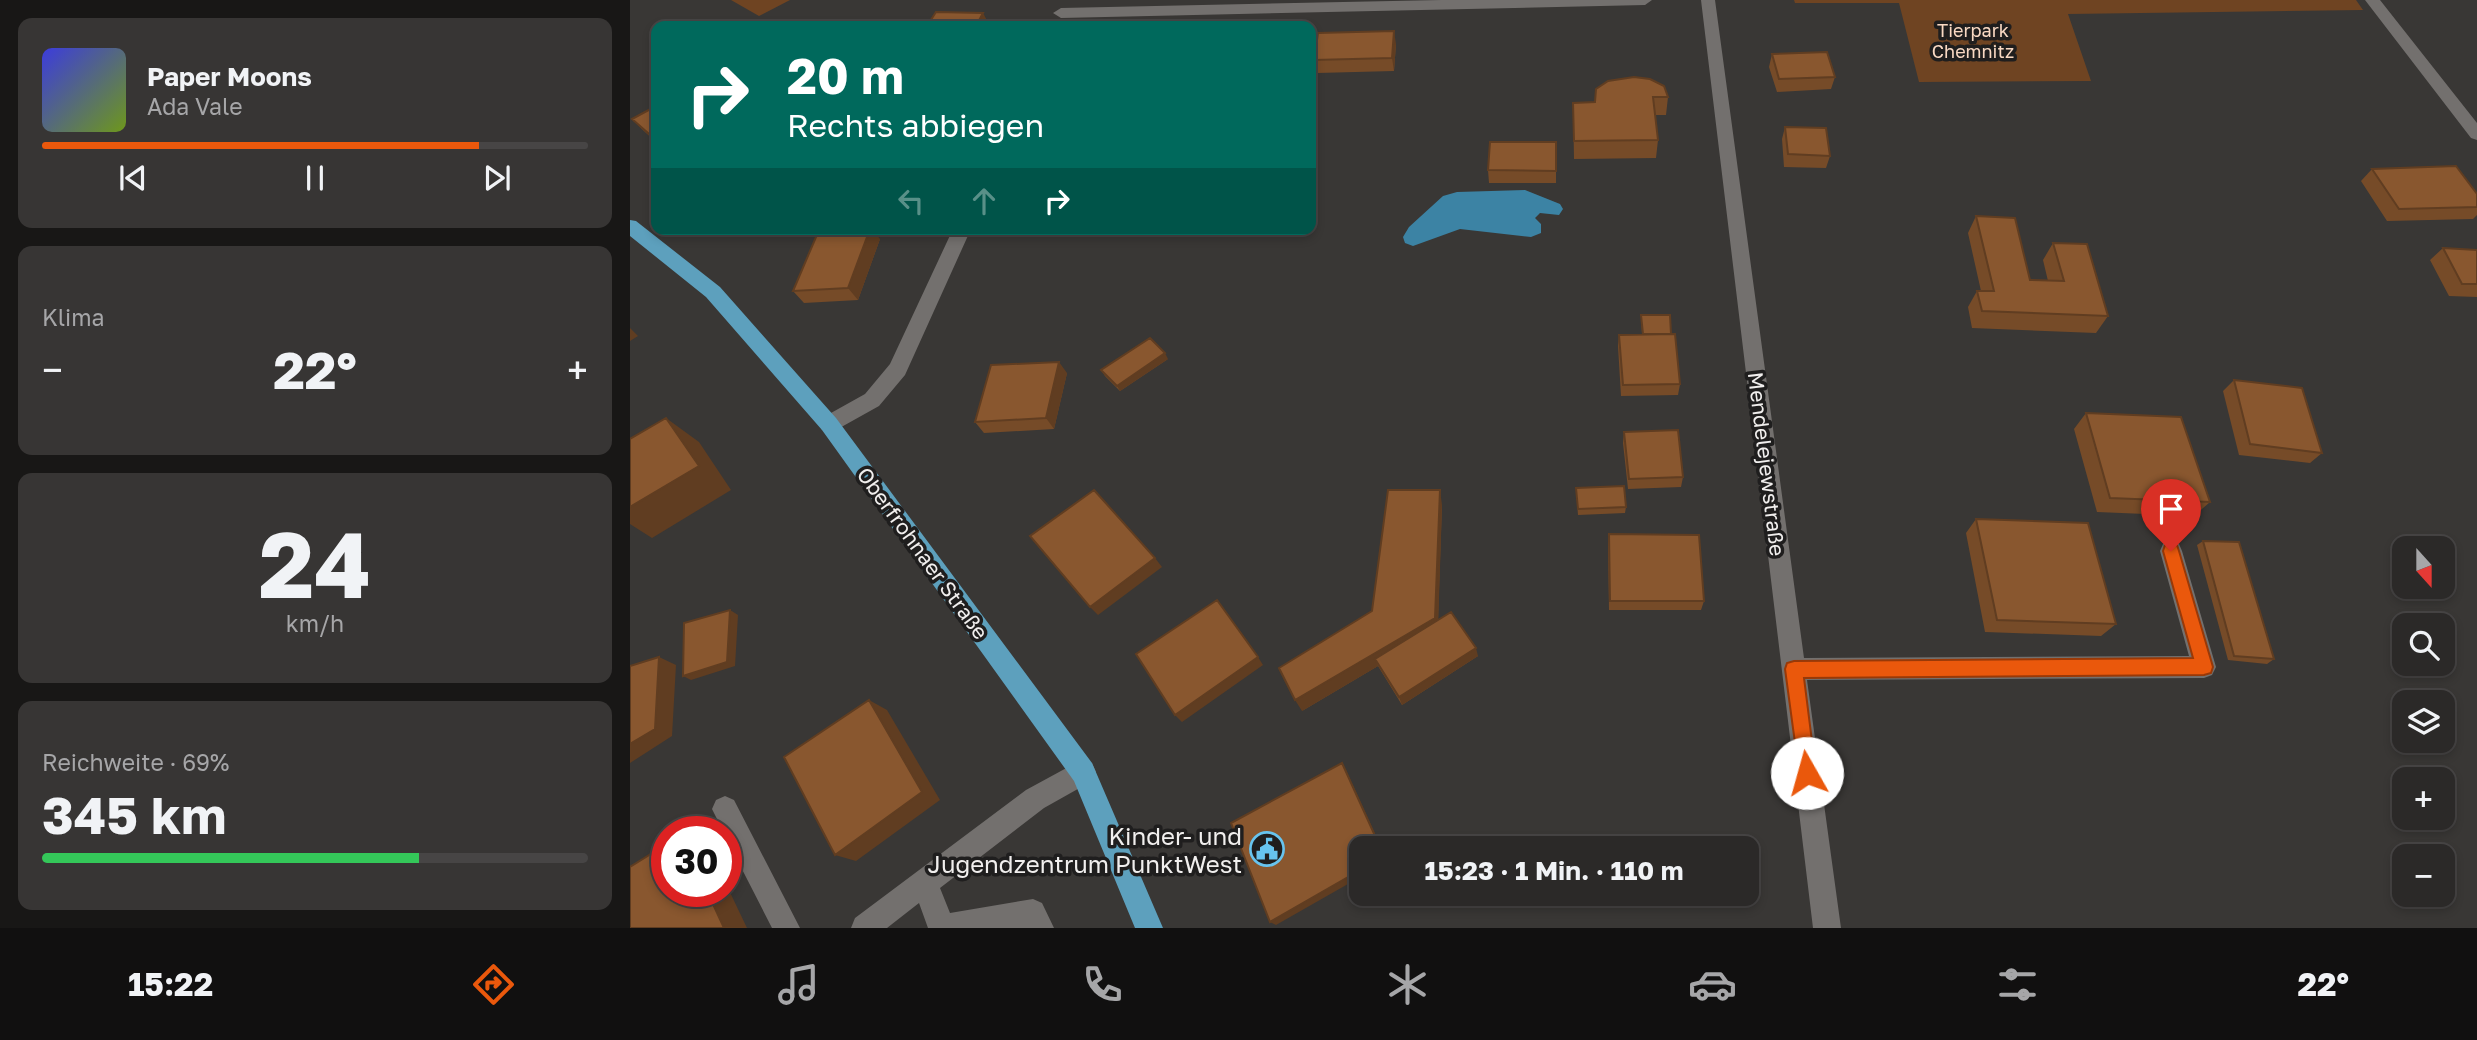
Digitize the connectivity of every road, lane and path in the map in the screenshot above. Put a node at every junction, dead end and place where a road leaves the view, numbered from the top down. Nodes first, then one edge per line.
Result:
1 (1645, 0) edge
2 (1708, 0) edge
3 (2372, 0) edge
4 (1061, 13) edge
5 (2477, 134) edge
6 (630, 226) edge
7 (959, 235) edge
8 (829, 424) junction
9 (2171, 551) dead end
10 (1794, 669) junction
11 (1083, 772) junction
12 (725, 809) dead end
13 (925, 883) junction
14 (786, 928) edge
15 (865, 928) edge
16 (1040, 928) edge
17 (1150, 928) edge
18 (1827, 928) edge

1 - 4 street
2 - 10 street, Mendelejewstraße
3 - 5 street
6 - 8 main road, Oberfrohnaer Straße
7 - 8 street
8 - 11 main road, Oberfrohnaer Straße
9 - 10 street
10 - 18 street, Mendelejewstraße
11 - 13 street
11 - 17 main road, Oberfrohnaer Straße
12 - 14 street
13 - 15 street
13 - 16 street

